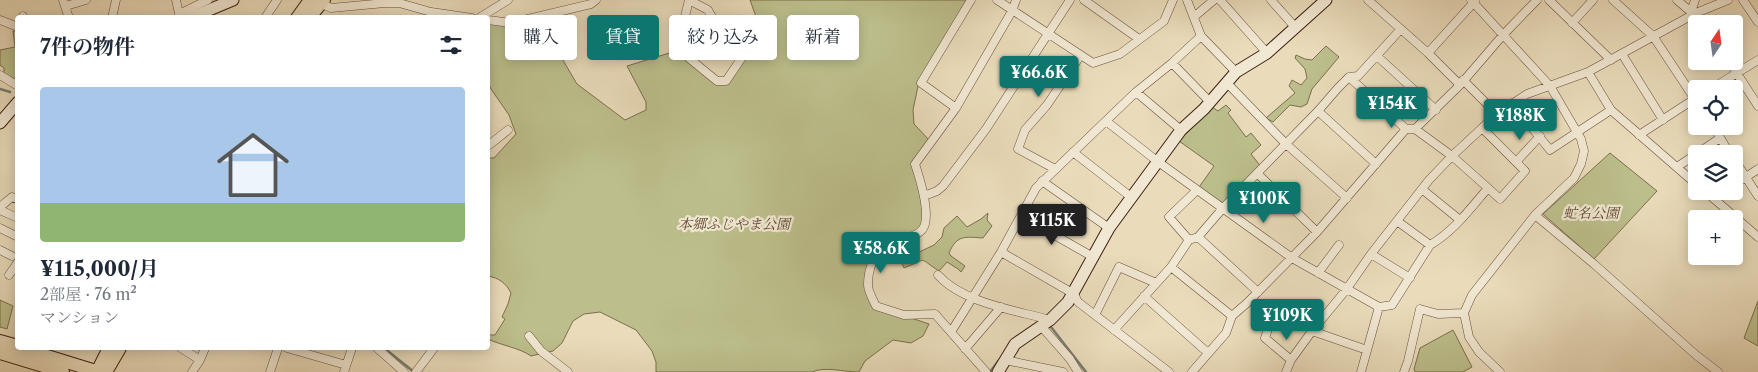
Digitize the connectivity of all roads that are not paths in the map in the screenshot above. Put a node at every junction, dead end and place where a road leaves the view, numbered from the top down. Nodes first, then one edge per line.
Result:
1 (86, 0) edge
2 (116, 0) edge
3 (176, 0) edge
4 (208, 0) edge
5 (233, 0) edge
6 (277, 0) edge
7 (508, 0) edge
8 (596, 0) edge
9 (689, 0) edge
10 (972, 0) edge
11 (997, 0) edge
12 (1016, 0) edge
13 (1070, 0) edge
14 (1084, 0) edge
15 (1173, 0) edge
16 (1188, 0) edge
17 (1214, 0) edge
18 (1220, 0) edge
19 (1271, 0) edge
20 (1368, 0) edge
21 (1537, 0) edge
22 (1550, 0) edge
23 (1593, 0) edge
24 (1613, 0) edge
25 (1678, 0) edge
26 (1695, 0) edge
27 (1728, 0) edge
28 (1744, 0) edge
29 (317, 1) edge
30 (385, 1) edge
31 (1325, 1) edge
32 (1473, 1) edge
33 (65, 3) edge
34 (415, 4) edge
35 (1012, 11) junction
36 (1694, 13) junction
37 (113, 15) edge
38 (183, 15) edge
39 (185, 15) edge
40 (186, 15) edge
41 (267, 15) edge
42 (301, 15) edge
43 (310, 15) edge
44 (429, 15) edge
45 (484, 15) edge
46 (685, 15) edge
47 (711, 15) edge
48 (1195, 16) junction
49 (0, 20) edge
50 (490, 20) edge
51 (1758, 22) edge
52 (1572, 23) junction
53 (15, 26) edge
54 (1295, 27) junction
55 (1400, 30) junction
56 (1048, 34) junction
57 (1503, 35) junction
58 (1201, 36) junction
59 (1653, 36) junction
60 (1138, 39) junction
61 (1267, 53) junction
62 (1428, 53) junction
63 (1622, 54) junction
64 (1080, 56) junction
65 (1377, 56) junction
66 (691, 60) edge
67 (740, 60) edge
68 (1611, 60) junction
69 (1758, 60) edge
70 (1172, 63) junction
71 (1735, 70) edge
72 (1236, 72) junction
73 (1588, 72) junction
74 (1737, 73) junction
75 (0, 75) edge
76 (1349, 77) junction
77 (1726, 80) edge
78 (1462, 82) junction
79 (1227, 83) junction
80 (15, 84) edge
81 (1550, 86) junction
82 (1688, 87) edge
83 (1136, 92) junction
84 (1210, 102) junction
85 (1512, 103) junction
86 (1688, 104) edge
87 (15, 106) edge
88 (1758, 106) edge
89 (956, 108) junction
90 (1436, 110) junction
91 (1611, 110) junction
92 (1318, 111) junction
93 (1497, 114) junction
94 (1106, 120) junction
95 (1663, 120) junction
96 (0, 123) edge
97 (1482, 128) junction
98 (1406, 129) junction
99 (1415, 129) junction
100 (508, 130) dead end
101 (1181, 130) junction
102 (1578, 132) junction
103 (1639, 135) junction
104 (1718, 135) edge
105 (1540, 136) junction
106 (1720, 138) junction
107 (490, 144) edge
108 (1286, 144) junction
109 (1724, 145) edge
110 (1073, 152) junction
111 (1452, 156) junction
112 (1157, 161) junction
113 (1516, 162) junction
114 (1376, 164) junction
115 (1676, 167) junction
116 (1758, 168) edge
117 (1055, 169) junction
118 (1256, 173) junction
119 (1743, 174) edge
120 (1688, 177) edge
121 (1745, 177) junction
122 (1042, 181) junction
123 (1488, 188) junction
124 (1197, 190) junction
125 (1423, 190) junction
126 (924, 196) junction
127 (1758, 196) edge
128 (1131, 197) junction
129 (15, 198) edge
130 (1347, 198) junction
131 (1715, 200) edge
132 (1, 205) edge
133 (1223, 208) junction
134 (1536, 215) junction
135 (15, 216) edge
136 (1021, 216) junction
137 (1460, 220) junction
138 (1397, 221) junction
139 (0, 228) edge
140 (1109, 228) junction
141 (1317, 232) junction
142 (1757, 234) edge
143 (15, 236) edge
144 (1198, 237) junction
145 (1189, 240) junction
146 (1339, 245) dead end
147 (1430, 246) junction
148 (0, 250) edge
149 (1001, 252) junction
150 (1371, 254) junction
151 (1093, 257) junction
152 (1292, 258) junction
153 (15, 259) edge
154 (1171, 267) junction
155 (1318, 273) junction
156 (9, 275) dead end
157 (938, 275) dead end
158 (1410, 278) junction
159 (1156, 283) junction
160 (1346, 290) junction
161 (1258, 292) junction
162 (1074, 294) junction
163 (1144, 296) junction
164 (972, 298) junction
165 (1001, 307) junction
166 (1379, 307) junction
167 (1464, 313) junction
168 (1095, 315) junction
169 (1232, 316) junction
170 (1045, 324) junction
171 (1270, 326) dead end
172 (1114, 330) junction
173 (1312, 331) junction
174 (951, 332) junction
175 (529, 336) dead end
176 (0, 341) edge
177 (15, 345) edge
178 (965, 349) junction
179 (28, 350) edge
180 (108, 350) edge
181 (118, 350) edge
182 (184, 350) edge
183 (204, 350) edge
184 (277, 350) edge
185 (293, 350) edge
186 (351, 350) edge
187 (379, 350) edge
188 (432, 350) edge
189 (1368, 350) junction
190 (0, 353) edge
191 (1208, 353) junction
192 (1070, 359) junction
193 (200, 360) junction
194 (1005, 360) junction
195 (1292, 360) junction
196 (345, 369) edge
197 (418, 369) edge
198 (984, 370) edge
199 (63, 372) edge
200 (100, 372) edge
201 (192, 372) edge
202 (270, 372) edge
203 (404, 372) edge
204 (568, 372) edge
205 (998, 372) edge
206 (1065, 372) edge
207 (1078, 372) edge
208 (1169, 372) edge
209 (1192, 372) edge
210 (1286, 372) edge
211 (1362, 372) edge
212 (1404, 372) edge
213 (1500, 372) edge
214 (1718, 372) edge

1 - 33 street
2 - 37 street
3 - 38 street
4 - 39 street
5 - 40 street
6 - 41 street
7 - 45 street
8 - 50 street
9 - 46 street
9 - 47 street
10 - 89 street
11 - 35 street
12 - 35 street
13 - 56 street
14 - 60 street
15 - 60 street
16 - 48 street
17 - 48 street
18 - 61 street
19 - 54 street
20 - 55 street
21 - 57 street
22 - 52 street
23 - 52 street
24 - 59 street
25 - 36 street
26 - 36 street
27 - 36 street
28 - 51 street
29 - 30 street
29 - 42 main road
29 - 43 main road
30 - 34 street
31 - 54 street
32 - 57 street
32 - 62 street
34 - 44 street
35 - 56 street
35 - 89 street
36 - 59 street
48 - 58 street
49 - 53 street
52 - 68 street
54 - 61 street
55 - 62 street
55 - 65 street
56 - 64 street
56 - 126 street
57 - 78 street
57 - 81 street
58 - 70 street
58 - 72 street
59 - 63 street
59 - 82 street
60 - 64 street
61 - 72 street
62 - 78 street
63 - 68 street
63 - 95 street
64 - 117 street
65 - 76 street
65 - 90 street
66 - 67 street
68 - 73 street
69 - 74 street
70 - 83 street
70 - 84 street
71 - 74 street
72 - 79 street
73 - 81 street
73 - 91 street
74 - 77 street
74 - 88 street
75 - 80 street
76 - 92 street
76 - 98 street
78 - 90 street
78 - 93 street
79 - 84 street
79 - 108 street
81 - 85 street
81 - 102 street
83 - 94 street
83 - 101 street
84 - 101 street
85 - 93 street
85 - 105 street
86 - 95 street
87 - 96 street
89 - 126 street
90 - 99 street
91 - 102 street
91 - 103 street
92 - 108 street
92 - 114 street
93 - 97 street
94 - 110 street
94 - 112 street
95 - 103 street
97 - 111 street
97 - 113 street
98 - 99 street
98 - 114 street
99 - 111 street
100 - 107 street
101 - 112 street
102 - 105 street
102 - 134 street
103 - 115 street
104 - 106 street
105 - 113 street
106 - 109 street
106 - 115 street
108 - 118 street
108 - 130 street
110 - 117 street
110 - 128 street
111 - 123 street
111 - 125 street
112 - 124 street
112 - 128 street
113 - 123 street
114 - 130 street
115 - 120 street
116 - 121 street
117 - 122 street
118 - 133 street
118 - 141 street
119 - 121 street
121 - 127 street
122 - 136 street
122 - 140 street
123 - 137 street
124 - 133 street
124 - 145 street
125 - 137 street
125 - 138 street
126 - 174 street
128 - 140 street
129 - 132 street
130 - 141 street
131 - 142 street
132 - 135 street
133 - 144 street
133 - 152 street
134 - 167 street
134 - 214 street
136 - 149 street
136 - 151 street
137 - 147 street
138 - 147 street
138 - 150 street
139 - 143 street
140 - 151 street
141 - 152 street
144 - 145 street
144 - 161 street
145 - 154 street
146 - 155 street
147 - 158 street
148 - 153 street
149 - 162 street
149 - 164 street
150 - 158 street
150 - 160 street
151 - 162 street
152 - 155 street
152 - 161 street
153 - 156 street
154 - 159 street
154 - 169 street
155 - 160 street
157 - 164 street
158 - 166 street
159 - 163 street
159 - 168 street
160 - 166 street
160 - 173 street
161 - 169 street
162 - 168 street
162 - 170 street
163 - 172 street
163 - 191 street
164 - 165 street
164 - 174 street
165 - 170 street
165 - 178 street
166 - 189 street
167 - 212 street
167 - 213 street
168 - 172 street
169 - 191 street
170 - 192 street
170 - 194 street
171 - 195 street
172 - 208 street
173 - 189 street
173 - 195 street
174 - 178 street
175 - 204 street
176 - 177 main road
178 - 198 street
179 - 200 main road
180 - 200 main road
181 - 200 main road
182 - 193 street
183 - 193 street
184 - 202 street
185 - 196 street
186 - 196 street
187 - 203 street
188 - 197 street
189 - 211 street
190 - 199 main road
191 - 209 street
192 - 206 street
192 - 207 street
193 - 201 street
194 - 205 street
194 - 206 street
195 - 210 street

